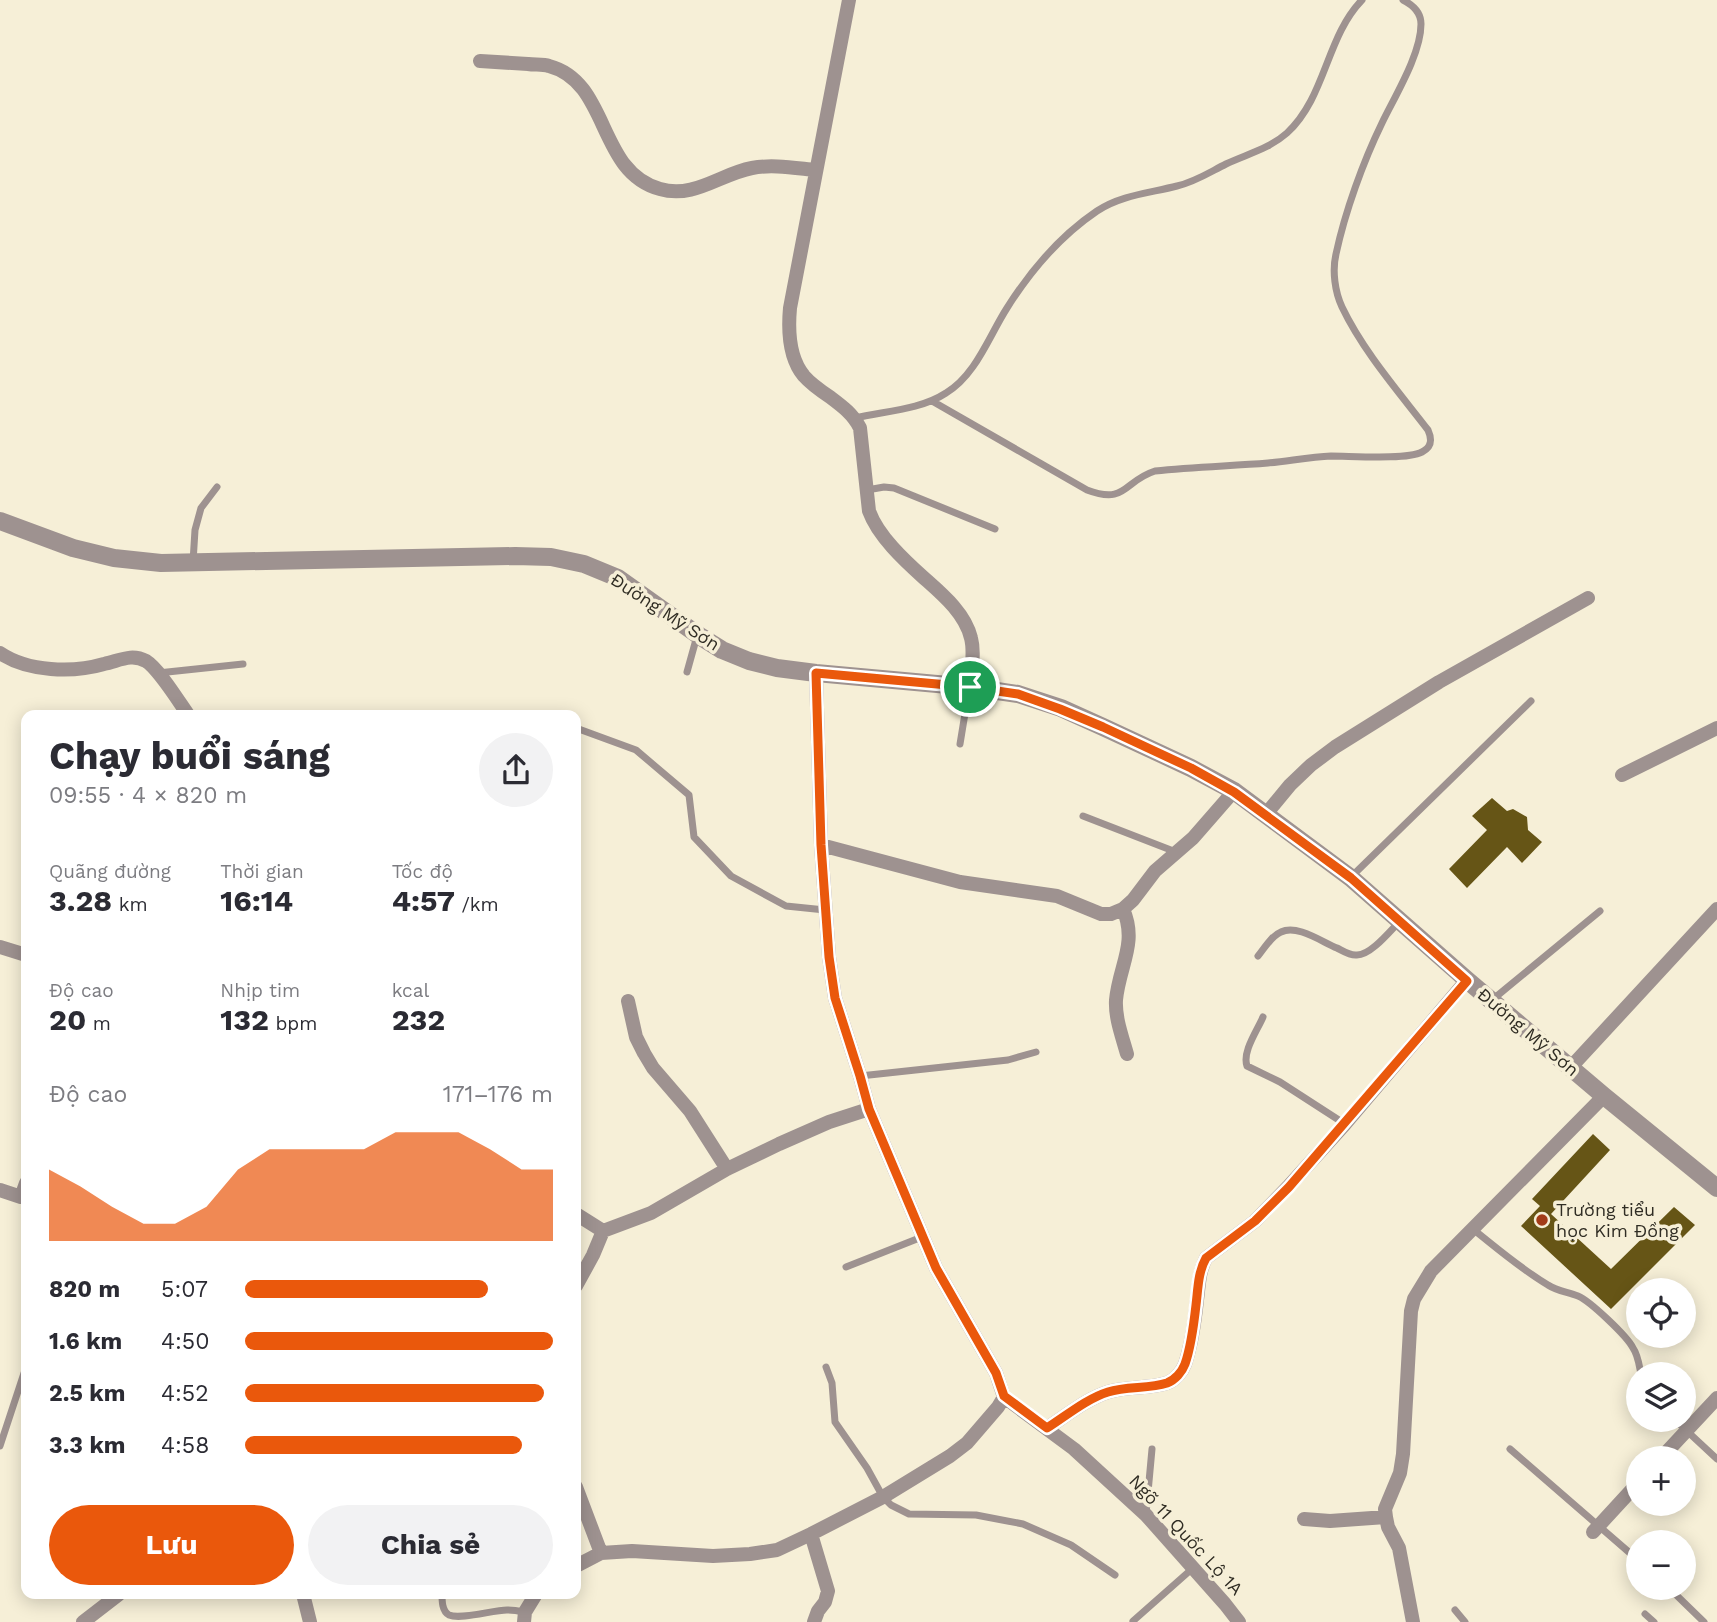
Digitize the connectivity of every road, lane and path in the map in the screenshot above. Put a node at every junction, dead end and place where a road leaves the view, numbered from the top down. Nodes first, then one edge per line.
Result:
1 (849, 0) edge
2 (1362, 0) edge
3 (1403, 0) edge
4 (480, 61) dead end
5 (816, 170) junction
6 (932, 401) junction
7 (855, 418) junction
8 (217, 487) dead end
9 (866, 490) junction
10 (0, 520) edge
11 (995, 528) dead end
12 (193, 562) junction
13 (1588, 598) dead end
14 (698, 635) junction
15 (0, 653) edge
16 (243, 664) dead end
17 (158, 673) junction
18 (687, 673) dead end
19 (816, 673) junction
20 (970, 687) junction
21 (1531, 701) dead end
22 (186, 710) edge
23 (1717, 728) edge
24 (581, 730) edge
25 (960, 744) dead end
26 (1622, 775) dead end
27 (1234, 792) junction
28 (1266, 814) junction
29 (1083, 816) dead end
30 (821, 845) junction
31 (1176, 852) junction
32 (1351, 878) junction
33 (1123, 909) junction
34 (1717, 909) edge
35 (825, 910) junction
36 (1600, 911) dead end
37 (1400, 921) junction
38 (0, 947) edge
39 (21, 953) edge
40 (1258, 956) dead end
41 (1467, 981) junction
42 (1491, 1000) junction
43 (628, 1001) dead end
44 (1263, 1017) dead end
45 (1035, 1052) dead end
46 (1127, 1054) dead end
47 (1571, 1068) junction
48 (860, 1076) junction
49 (1604, 1096) junction
50 (869, 1109) junction
51 (1345, 1124) junction
52 (727, 1169) junction
53 (1717, 1188) edge
54 (0, 1190) edge
55 (21, 1190) edge
56 (581, 1217) edge
57 (1474, 1230) junction
58 (603, 1231) junction
59 (923, 1236) junction
60 (846, 1267) dead end
61 (581, 1277) edge
62 (1638, 1362) edge
63 (826, 1367) dead end
64 (21, 1382) edge
65 (1004, 1396) junction
66 (1717, 1398) edge
67 (1696, 1420) edge
68 (1047, 1428) junction
69 (1684, 1432) edge
70 (1688, 1432) edge
71 (0, 1446) edge
72 (1672, 1446) edge
73 (1152, 1448) dead end
74 (1510, 1449) dead end
75 (1717, 1459) edge
76 (1626, 1496) edge
77 (883, 1497) junction
78 (581, 1500) edge
79 (1146, 1515) junction
80 (1386, 1517) junction
81 (1304, 1519) dead end
82 (1595, 1528) junction
83 (811, 1534) junction
84 (1626, 1551) edge
85 (601, 1553) junction
86 (581, 1563) edge
87 (1193, 1568) junction
88 (1115, 1575) dead end
89 (113, 1599) edge
90 (304, 1599) edge
91 (442, 1599) edge
92 (534, 1599) edge
93 (1681, 1600) edge
94 (1455, 1611) dead end
95 (1645, 1614) dead end
96 (525, 1617) edge
97 (1133, 1621) edge
98 (83, 1622) edge
99 (310, 1622) edge
100 (814, 1622) edge
101 (1239, 1622) edge
102 (1413, 1622) edge
103 (1465, 1622) edge
104 (1654, 1622) edge
105 (1704, 1622) edge

1 - 5 street
2 - 6 lane
3 - 6 lane
4 - 5 street
5 - 7 street
6 - 7 lane
7 - 9 street
8 - 12 lane
9 - 11 lane
9 - 20 street
10 - 12 street, Đường Mỹ Sơn
12 - 14 street, Đường Mỹ Sơn
13 - 28 street
14 - 18 lane
14 - 19 street, Đường Mỹ Sơn
15 - 17 street
16 - 17 lane
17 - 22 street
19 - 20 street, Đường Mỹ Sơn
19 - 30 street
20 - 25 lane
20 - 27 street, Đường Mỹ Sơn
21 - 32 lane
23 - 26 street
24 - 35 lane
27 - 28 street, Đường Mỹ Sơn
27 - 31 street
28 - 32 street, Đường Mỹ Sơn
29 - 31 lane
30 - 33 street
30 - 35 street
31 - 33 street
32 - 37 street, Đường Mỹ Sơn
33 - 46 street
34 - 47 street
35 - 48 street
36 - 42 lane
37 - 40 lane
37 - 41 street, Đường Mỹ Sơn
38 - 39 street
41 - 42 street, Đường Mỹ Sơn
41 - 51 street
42 - 47 street, Đường Mỹ Sơn
43 - 52 street
44 - 51 lane
45 - 48 lane
47 - 49 street, Đường Mỹ Sơn
48 - 50 street
49 - 53 street, Đường Mỹ Sơn
49 - 57 street
50 - 52 street
50 - 59 street
51 - 68 street
52 - 58 street
54 - 55 street
56 - 58 street
57 - 62 lane
57 - 80 street
58 - 61 street
59 - 60 lane
59 - 65 street
63 - 77 lane
64 - 71 lane
65 - 68 street, Ngõ 11 Quốc Lộ 1A
65 - 77 street
66 - 67 street
68 - 79 street, Ngõ 11 Quốc Lộ 1A
69 - 72 street
70 - 75 lane
73 - 79 lane
74 - 82 lane
76 - 82 street
77 - 83 street
77 - 88 lane
78 - 85 street
79 - 87 street, Ngõ 11 Quốc Lộ 1A
80 - 81 street
80 - 102 street
82 - 84 lane
83 - 85 street
83 - 100 street
85 - 86 street
87 - 97 lane
87 - 101 street, Ngõ 11 Quốc Lộ 1A
89 - 98 street
90 - 99 street
91 - 96 lane
92 - 96 street
93 - 105 lane
94 - 103 lane
95 - 104 lane

